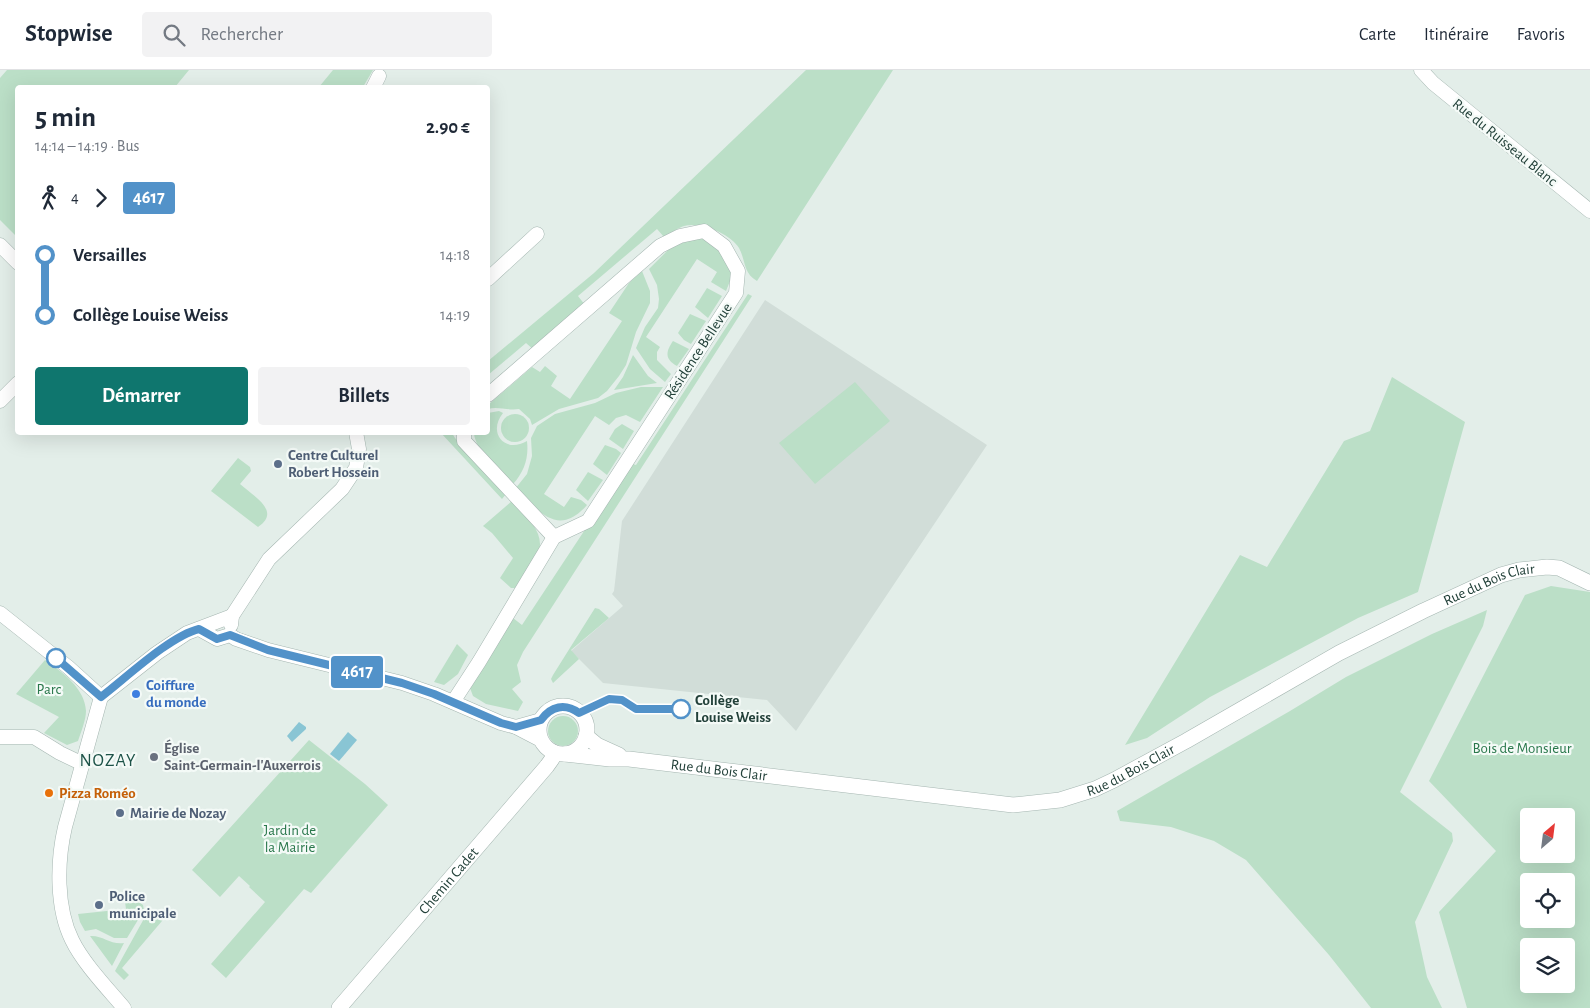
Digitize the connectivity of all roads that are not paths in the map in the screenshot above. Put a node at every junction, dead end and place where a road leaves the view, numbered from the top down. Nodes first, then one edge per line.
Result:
1 (1421, 70) edge
2 (1590, 211) edge
3 (537, 234) dead end
4 (0, 245) edge
5 (15, 260) edge
6 (490, 277) edge
7 (15, 386) edge
8 (490, 393) edge
9 (0, 401) edge
10 (357, 435) edge
11 (464, 435) edge
12 (554, 537) junction
13 (1589, 582) edge
14 (0, 614) edge
15 (232, 616) junction
16 (199, 629) junction
17 (230, 635) junction
18 (101, 697) junction
19 (452, 702) junction
20 (541, 720) junction
21 (516, 727) junction
22 (586, 736) junction
23 (0, 737) edge
24 (541, 740) junction
25 (559, 753) junction
26 (629, 759) junction
27 (83, 764) junction
28 (124, 1008) edge
29 (339, 1008) edge

1 - 2 street, Rue du Ruisseau Blanc
3 - 6 street
4 - 5 street
7 - 9 street
8 - 12 street, Résidence Bellevue
10 - 15 street
11 - 12 street
12 - 19 street
13 - 26 street, Rue du Bois Clair
14 - 18 street
15 - 16 street
15 - 17 street
16 - 17 street
16 - 18 street
17 - 19 street
18 - 27 street
19 - 21 street
20 - 21 street
20 - 22 street
20 - 24 street
21 - 24 street
22 - 25 street
22 - 26 street, Rue du Bois Clair
23 - 27 street
24 - 25 street
25 - 26 street, Rue du Bois Clair
25 - 29 street, Chemin Cadet
27 - 28 street

